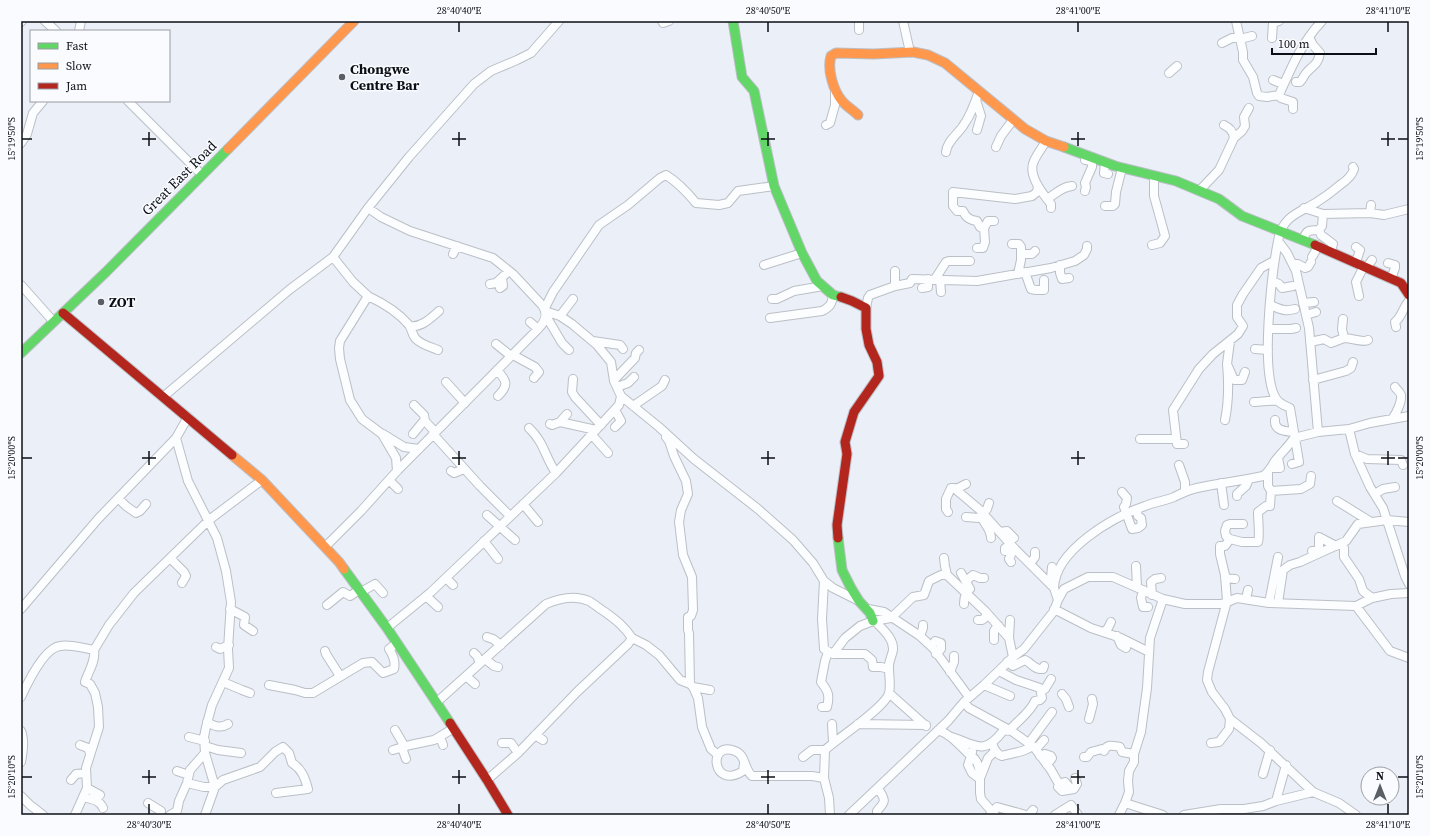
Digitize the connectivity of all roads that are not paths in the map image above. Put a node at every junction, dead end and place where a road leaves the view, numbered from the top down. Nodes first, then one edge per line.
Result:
1 (45, 21) edge
2 (354, 21) edge
3 (559, 21) edge
4 (662, 21) edge
5 (669, 21) edge
6 (732, 21) edge
7 (859, 21) edge
8 (903, 21) edge
9 (1236, 21) edge
10 (1279, 21) edge
11 (1322, 21) edge
12 (55, 30) edge
13 (859, 30) dead end
14 (1252, 36) dead end
15 (1309, 37) junction
16 (1272, 38) dead end
17 (1240, 39) junction
18 (1222, 43) dead end
19 (910, 52) junction
20 (1177, 66) dead end
21 (1169, 73) dead end
22 (1273, 80) dead end
23 (1296, 82) dead end
24 (1283, 84) junction
25 (835, 88) junction
26 (979, 91) junction
27 (1279, 95) junction
28 (976, 100) junction
29 (42, 102) edge
30 (129, 102) edge
31 (1249, 108) dead end
32 (1293, 109) dead end
33 (858, 115) dead end
34 (1013, 120) junction
35 (826, 125) dead end
36 (1224, 125) dead end
37 (977, 130) dead end
38 (1234, 138) junction
39 (1046, 141) junction
40 (21, 143) edge
41 (996, 147) dead end
42 (946, 152) dead end
43 (1078, 153) junction
44 (1105, 162) junction
45 (1353, 167) dead end
46 (1122, 168) junction
47 (1108, 174) dead end
48 (202, 175) junction
49 (1154, 176) junction
50 (774, 186) junction
51 (1038, 186) junction
52 (1072, 186) dead end
53 (1085, 191) dead end
54 (1199, 192) junction
55 (1047, 199) junction
56 (1105, 206) dead end
57 (368, 208) junction
58 (1051, 208) dead end
59 (1304, 208) junction
60 (1409, 209) edge
61 (1323, 214) junction
62 (994, 221) dead end
63 (984, 228) junction
64 (1319, 230) junction
65 (1279, 231) junction
66 (1303, 240) junction
67 (1278, 241) junction
68 (1012, 244) dead end
69 (1317, 245) junction
70 (457, 246) junction
71 (1087, 246) dead end
72 (1152, 246) dead end
73 (1356, 247) dead end
74 (977, 248) dead end
75 (1035, 251) dead end
76 (1331, 251) junction
77 (802, 253) junction
78 (453, 254) dead end
79 (1021, 254) junction
80 (333, 257) junction
81 (970, 261) dead end
82 (1274, 261) junction
83 (1388, 263) dead end
84 (1293, 264) junction
85 (1365, 264) junction
86 (764, 265) dead end
87 (1060, 265) junction
88 (509, 271) junction
89 (896, 271) dead end
90 (1022, 273) junction
91 (502, 278) junction
92 (1068, 278) dead end
93 (934, 279) junction
94 (1391, 279) junction
95 (1044, 280) dead end
96 (1272, 281) junction
97 (490, 284) dead end
98 (21, 285) edge
99 (823, 286) junction
100 (895, 286) junction
101 (1293, 286) dead end
102 (500, 288) dead end
103 (922, 288) dead end
104 (1407, 289) edge
105 (940, 292) dead end
106 (870, 294) junction
107 (833, 295) junction
108 (368, 296) junction
109 (1359, 296) dead end
110 (573, 299) dead end
111 (772, 299) dead end
112 (1409, 300) edge
113 (1314, 302) dead end
114 (855, 303) junction
115 (1303, 303) junction
116 (1270, 305) junction
117 (866, 308) junction
118 (1296, 309) dead end
119 (439, 310) dead end
120 (546, 312) junction
121 (1316, 312) dead end
122 (63, 313) junction
123 (1306, 315) junction
124 (560, 316) junction
125 (770, 318) dead end
126 (1343, 319) dead end
127 (54, 322) junction
128 (530, 322) dead end
129 (410, 326) junction
130 (1396, 327) dead end
131 (1296, 328) dead end
132 (538, 329) junction
133 (1269, 329) junction
134 (1344, 338) junction
135 (592, 340) junction
136 (1368, 340) dead end
137 (1230, 341) junction
138 (1310, 342) junction
139 (496, 344) dead end
140 (623, 349) dead end
141 (1255, 349) dead end
142 (438, 350) dead end
143 (568, 350) dead end
144 (639, 350) dead end
145 (1268, 350) junction
146 (21, 353) edge
147 (512, 356) junction
148 (1353, 362) dead end
149 (1227, 364) junction
150 (497, 370) junction
151 (1245, 372) dead end
152 (634, 377) dead end
153 (534, 378) dead end
154 (573, 379) dead end
155 (665, 380) dead end
156 (1313, 380) junction
157 (446, 382) dead end
158 (615, 384) junction
159 (1395, 388) dead end
160 (498, 396) dead end
161 (621, 396) junction
162 (163, 397) junction
163 (1228, 398) junction
164 (1278, 401) junction
165 (1254, 402) dead end
166 (465, 403) junction
167 (414, 405) dead end
168 (633, 406) junction
169 (1237, 407) dead end
170 (615, 410) junction
171 (567, 414) dead end
172 (1409, 416) edge
173 (188, 418) junction
174 (1392, 419) junction
175 (1225, 420) dead end
176 (1275, 420) dead end
177 (426, 421) junction
178 (560, 422) junction
179 (550, 424) dead end
180 (615, 427) dead end
181 (658, 427) junction
182 (529, 428) dead end
183 (1349, 429) junction
184 (597, 430) junction
185 (1318, 432) junction
186 (434, 433) junction
187 (382, 434) junction
188 (413, 434) dead end
189 (1294, 435) junction
190 (176, 438) junction
191 (1140, 439) dead end
192 (1176, 439) junction
193 (1184, 444) dead end
194 (419, 449) junction
195 (608, 453) dead end
196 (1355, 454) junction
197 (1292, 464) dead end
198 (1179, 465) dead end
199 (1403, 465) dead end
200 (464, 469) junction
201 (397, 471) junction
202 (451, 471) dead end
203 (1269, 471) junction
204 (556, 473) junction
205 (1311, 476) dead end
206 (1249, 479) junction
207 (262, 480) junction
208 (389, 480) junction
209 (1185, 481) junction
210 (1221, 483) junction
211 (966, 484) dead end
212 (1199, 487) junction
213 (1395, 488) dead end
214 (398, 489) dead end
215 (956, 489) junction
216 (1185, 491) junction
217 (1272, 491) junction
218 (1122, 492) dead end
219 (1375, 494) junction
220 (1237, 496) dead end
221 (118, 498) junction
222 (1337, 501) dead end
223 (989, 503) dead end
224 (146, 504) dead end
225 (524, 504) junction
226 (1224, 505) dead end
227 (1136, 510) junction
228 (948, 512) dead end
229 (1126, 514) junction
230 (487, 515) dead end
231 (982, 515) junction
232 (510, 516) junction
233 (966, 517) dead end
234 (209, 520) junction
235 (1387, 520) junction
236 (538, 522) dead end
237 (1371, 522) junction
238 (1409, 522) edge
239 (1243, 524) dead end
240 (499, 527) junction
241 (991, 538) dead end
242 (1230, 539) junction
243 (515, 540) dead end
244 (484, 541) junction
245 (1013, 543) junction
246 (1339, 545) junction
247 (325, 547) junction
248 (1005, 552) dead end
249 (1035, 552) dead end
250 (170, 558) junction
251 (944, 558) dead end
252 (1310, 558) junction
253 (498, 559) dead end
254 (1011, 562) dead end
255 (1030, 564) junction
256 (1136, 566) dead end
257 (1052, 567) dead end
258 (1279, 572) junction
259 (961, 573) dead end
260 (947, 575) junction
261 (446, 578) junction
262 (984, 578) dead end
263 (1051, 578) junction
264 (1161, 578) dead end
265 (1225, 578) junction
266 (1235, 579) dead end
267 (824, 581) junction
268 (966, 581) junction
269 (1078, 582) junction
270 (182, 583) dead end
271 (1409, 584) edge
272 (453, 585) dead end
273 (1140, 589) junction
274 (1248, 590) dead end
275 (360, 591) junction
276 (966, 592) junction
277 (383, 593) dead end
278 (1409, 593) edge
279 (1152, 595) junction
280 (426, 596) junction
281 (1372, 598) junction
282 (1162, 599) junction
283 (1058, 600) junction
284 (1246, 600) junction
285 (859, 601) junction
286 (1227, 601) junction
287 (1269, 603) junction
288 (1278, 603) junction
289 (964, 604) dead end
290 (327, 605) dead end
291 (1356, 606) junction
292 (438, 607) dead end
293 (1148, 607) dead end
294 (21, 609) edge
295 (230, 609) junction
296 (1054, 609) junction
297 (868, 610) junction
298 (986, 612) junction
299 (891, 618) junction
300 (978, 620) dead end
301 (1010, 620) dead end
302 (874, 621) junction
303 (1111, 622) dead end
304 (923, 625) dead end
305 (998, 625) junction
306 (387, 628) junction
307 (253, 631) dead end
308 (1104, 632) junction
309 (920, 636) junction
310 (1117, 636) junction
311 (487, 637) dead end
312 (632, 638) junction
313 (1009, 638) junction
314 (994, 640) dead end
315 (935, 641) dead end
316 (397, 643) junction
317 (501, 644) junction
318 (228, 645) junction
319 (216, 647) dead end
320 (1126, 648) dead end
321 (94, 650) junction
322 (325, 651) dead end
323 (1149, 652) junction
324 (474, 653) dead end
325 (831, 653) junction
326 (936, 654) junction
327 (954, 656) dead end
328 (1409, 658) edge
329 (1010, 659) junction
330 (409, 661) junction
331 (482, 661) junction
332 (1044, 666) dead end
333 (498, 667) dead end
334 (394, 669) junction
335 (889, 669) junction
336 (999, 670) junction
337 (950, 672) junction
338 (340, 676) junction
339 (466, 676) junction
340 (1051, 679) dead end
341 (223, 682) junction
342 (474, 684) dead end
343 (269, 685) dead end
344 (692, 685) junction
345 (984, 685) junction
346 (1045, 689) dead end
347 (710, 690) dead end
348 (250, 693) dead end
349 (890, 693) junction
350 (1062, 694) dead end
351 (1010, 696) dead end
352 (21, 697) edge
353 (967, 699) junction
354 (1092, 699) dead end
355 (437, 702) junction
356 (822, 707) dead end
357 (1069, 707) dead end
358 (1052, 712) dead end
359 (1089, 719) dead end
360 (1230, 719) junction
361 (207, 722) junction
362 (228, 724) dead end
363 (832, 724) dead end
364 (858, 724) junction
365 (926, 725) junction
366 (454, 728) junction
367 (396, 730) dead end
368 (1010, 730) junction
369 (21, 731) edge
370 (936, 731) junction
371 (535, 735) junction
372 (189, 737) dead end
373 (952, 738) junction
374 (543, 740) dead end
375 (1044, 740) dead end
376 (833, 742) junction
377 (502, 743) dead end
378 (992, 743) junction
379 (1212, 743) dead end
380 (80, 745) dead end
381 (205, 747) junction
382 (977, 747) junction
383 (403, 748) junction
384 (1034, 748) junction
385 (393, 750) dead end
386 (825, 750) junction
387 (1270, 750) junction
388 (996, 751) junction
389 (90, 752) junction
390 (241, 753) dead end
391 (518, 753) junction
392 (1134, 754) junction
393 (718, 755) junction
394 (971, 756) junction
395 (803, 757) dead end
396 (406, 758) dead end
397 (1084, 758) dead end
398 (21, 762) edge
399 (744, 764) junction
400 (1286, 765) junction
401 (177, 771) dead end
402 (86, 773) junction
403 (738, 774) junction
404 (1263, 774) dead end
405 (752, 776) junction
406 (824, 778) junction
407 (1075, 778) dead end
408 (188, 779) junction
409 (980, 779) junction
410 (71, 780) dead end
411 (487, 780) junction
412 (215, 787) junction
413 (87, 788) junction
414 (878, 788) junction
415 (1313, 792) junction
416 (276, 793) dead end
417 (100, 795) dead end
418 (21, 796) edge
419 (83, 797) junction
420 (1276, 801) junction
421 (148, 802) dead end
422 (1125, 802) junction
423 (103, 808) dead end
424 (1029, 813) edge
425 (161, 814) edge
426 (174, 814) edge
427 (992, 814) edge
428 (43, 815) edge
429 (75, 815) edge
430 (205, 815) edge
431 (508, 815) edge
432 (830, 815) edge
433 (849, 815) edge
434 (877, 815) edge
435 (1055, 815) edge
436 (1078, 815) edge
437 (1119, 815) edge
438 (1160, 815) edge
439 (1184, 815) edge
440 (1356, 815) edge

1 - 12 street
2 - 48 main road, Great East Road
3 - 57 street
4 - 5 street
6 - 50 main road
7 - 13 street
8 - 19 street
9 - 17 street
10 - 16 street
11 - 15 street
14 - 17 street
15 - 23 street
15 - 24 street
17 - 18 street
17 - 27 street
19 - 25 main road
19 - 26 main road
20 - 21 street
22 - 24 street
24 - 27 street
25 - 33 main road
25 - 35 street
26 - 28 street
26 - 34 main road
27 - 32 street
28 - 37 street
28 - 42 street
29 - 40 street
30 - 48 street
31 - 38 street
34 - 39 main road
34 - 41 street
36 - 38 street
38 - 54 street
39 - 43 main road
39 - 51 street
43 - 44 main road
43 - 53 street
44 - 46 main road
44 - 47 street
45 - 59 street
46 - 49 main road
46 - 56 street
48 - 122 main road, Great East Road
49 - 54 main road
49 - 72 street
50 - 77 main road
50 - 120 street
51 - 55 street
51 - 63 street
52 - 55 street
54 - 65 main road
55 - 58 street
57 - 70 street
57 - 80 street
59 - 61 street
59 - 65 street
60 - 61 street
61 - 64 street
62 - 63 street
63 - 74 street
64 - 66 street
64 - 76 street
65 - 66 main road
65 - 67 street
66 - 69 main road
67 - 82 street
67 - 84 street
68 - 79 street
69 - 76 main road
69 - 84 street
70 - 78 street
70 - 88 street
71 - 87 street
73 - 85 street
75 - 79 street
76 - 85 main road
77 - 86 street
77 - 99 main road
79 - 90 street
80 - 108 street
80 - 162 street
81 - 93 street
82 - 96 street
82 - 137 street
83 - 94 street
84 - 115 street
85 - 94 main road
85 - 109 street
87 - 90 street
87 - 92 street
88 - 91 street
88 - 120 street
89 - 100 street
90 - 93 street
90 - 95 street
91 - 97 street
91 - 102 street
93 - 100 street
93 - 103 street
93 - 105 street
94 - 104 main road
96 - 101 street
96 - 116 street
98 - 127 street
99 - 107 main road
99 - 111 street
100 - 106 street
106 - 114 street
106 - 117 street
107 - 114 main road
107 - 125 street
108 - 129 street
108 - 187 street
110 - 124 street
112 - 130 street
113 - 115 street
114 - 117 main road
115 - 123 street
116 - 118 street
116 - 133 street
117 - 285 main road
119 - 129 street
120 - 124 street
120 - 132 street
120 - 143 street
121 - 123 street
122 - 127 main road, Great East Road
122 - 162 main road
123 - 138 street
124 - 135 street
126 - 134 street
127 - 146 main road, Great East Road
128 - 132 street
129 - 142 street
131 - 133 street
132 - 147 street
133 - 145 street
134 - 136 street
134 - 138 street
135 - 140 street
135 - 158 street
137 - 149 street
137 - 192 street
138 - 156 street
139 - 147 street
141 - 145 street
144 - 158 street
145 - 164 street
147 - 150 street
147 - 153 street
148 - 156 street
149 - 151 street
149 - 163 street
150 - 160 street
150 - 166 street
152 - 158 street
154 - 184 street
155 - 168 street
156 - 185 street
157 - 166 street
158 - 161 street
159 - 174 street
161 - 168 street
161 - 170 street
162 - 173 main road
163 - 169 street
163 - 175 street
164 - 165 street
164 - 189 street
166 - 186 street
167 - 177 street
168 - 181 street
170 - 180 street
170 - 184 street
171 - 178 street
172 - 174 street
173 - 190 street
173 - 207 main road
174 - 183 street
176 - 189 street
177 - 186 street
177 - 188 street
178 - 179 street
178 - 184 street
181 - 267 street
181 - 344 street
182 - 204 street
183 - 185 street
183 - 196 street
184 - 195 street
184 - 204 street
185 - 189 street
186 - 194 street
186 - 200 street
187 - 194 street
187 - 201 street
189 - 197 street
189 - 203 street
190 - 221 street
190 - 234 street
191 - 192 street
192 - 193 street
194 - 201 street
196 - 199 street
196 - 219 street
198 - 209 street
200 - 202 street
200 - 232 street
201 - 208 street
203 - 206 street
203 - 217 street
204 - 225 street
205 - 217 street
206 - 210 street
206 - 220 street
207 - 234 street
207 - 247 main road
208 - 214 street
208 - 247 street
209 - 212 street
209 - 216 street
210 - 212 street
210 - 226 street
211 - 215 street
212 - 216 street
213 - 219 street
215 - 228 street
215 - 231 street
216 - 227 street
217 - 242 street
218 - 229 street
219 - 235 street
221 - 224 street
221 - 294 street
222 - 237 street
223 - 231 street
225 - 232 street
225 - 236 street
227 - 229 street
227 - 229 street
229 - 263 street
230 - 240 street
231 - 233 street
231 - 241 street
231 - 245 street
232 - 240 street
234 - 250 street
234 - 295 street
235 - 237 street
235 - 238 street
235 - 271 street
237 - 246 street
239 - 242 street
240 - 243 street
240 - 244 street
242 - 265 street
244 - 253 street
244 - 261 street
245 - 248 street
245 - 254 street
245 - 255 street
246 - 252 street
246 - 252 street
246 - 281 street
247 - 275 main road
249 - 255 street
250 - 270 street
250 - 321 street
251 - 260 street
252 - 258 street
255 - 263 street
256 - 273 street
257 - 263 street
258 - 287 street
258 - 288 street
259 - 268 street
260 - 276 street
260 - 299 street
261 - 272 street
261 - 280 street
262 - 268 street
263 - 269 street
263 - 283 street
264 - 279 street
265 - 266 street
265 - 286 street
267 - 285 street
267 - 325 street
268 - 276 street
269 - 273 street
269 - 283 street
273 - 279 street
273 - 293 street
274 - 284 street
275 - 277 street
275 - 290 street
275 - 306 main road
276 - 289 street
276 - 298 street
278 - 281 street
279 - 282 street
280 - 292 street
280 - 306 street
281 - 291 street
282 - 286 street
282 - 323 street
283 - 296 street
284 - 286 street
284 - 287 street
285 - 297 main road
286 - 360 street
287 - 288 street
288 - 291 street
291 - 328 street
295 - 307 street
295 - 318 street
296 - 308 street
296 - 329 street
297 - 299 street
297 - 302 main road
298 - 300 street
298 - 305 street
299 - 302 street
299 - 309 street
301 - 313 street
302 - 325 street
302 - 335 street
303 - 308 street
304 - 309 street
305 - 313 street
305 - 314 street
306 - 316 main road
308 - 310 street
309 - 326 street
310 - 320 street
310 - 323 street
311 - 317 street
312 - 317 street
312 - 344 street
312 - 371 street
313 - 329 street
315 - 326 street
316 - 330 main road
316 - 334 street
317 - 331 street
318 - 319 street
318 - 341 street
321 - 352 street
321 - 389 street
322 - 338 street
323 - 392 street
324 - 331 street
325 - 335 street
325 - 356 street
326 - 337 street
327 - 337 street
329 - 332 street
329 - 336 street
330 - 334 street
330 - 355 main road
331 - 333 street
331 - 339 street
334 - 338 street
335 - 349 street
336 - 345 street
336 - 368 street
337 - 353 street
338 - 343 street
339 - 342 street
339 - 355 street
340 - 346 street
341 - 348 street
341 - 361 street
344 - 347 street
344 - 393 street
345 - 351 street
345 - 353 street
349 - 364 street
349 - 365 street
350 - 357 street
353 - 368 street
353 - 370 street
354 - 359 street
355 - 366 main road
358 - 384 street
360 - 379 street
360 - 387 street
361 - 362 street
361 - 381 street
363 - 376 street
364 - 365 street
364 - 376 street
365 - 370 street
366 - 383 street
366 - 411 main road
367 - 383 street
368 - 378 street
368 - 384 street
369 - 398 street
370 - 373 street
370 - 414 street
371 - 374 street
371 - 391 street
372 - 381 street
373 - 382 street
373 - 394 street
375 - 384 street
376 - 386 street
377 - 391 street
378 - 382 street
378 - 388 street
380 - 389 street
381 - 390 street
381 - 408 street
381 - 412 street
382 - 394 street
383 - 385 street
383 - 396 street
384 - 388 street
384 - 407 street
386 - 395 street
386 - 406 street
387 - 400 street
387 - 404 street
388 - 409 street
389 - 402 street
391 - 411 street
392 - 397 street
392 - 422 street
393 - 399 street
393 - 403 street
394 - 409 street
399 - 403 street
399 - 405 street
400 - 415 street
400 - 420 street
401 - 408 street
402 - 410 street
402 - 413 street
403 - 405 street
405 - 406 street
406 - 432 street
408 - 412 street
408 - 426 street
409 - 427 street
411 - 431 main road
412 - 416 street
412 - 430 street
413 - 417 street
413 - 419 street
414 - 433 street
414 - 434 street
415 - 420 street
415 - 440 street
418 - 428 street
419 - 423 street
419 - 429 street
420 - 439 street
421 - 425 street
422 - 437 street
422 - 438 street
424 - 427 street
435 - 436 street

